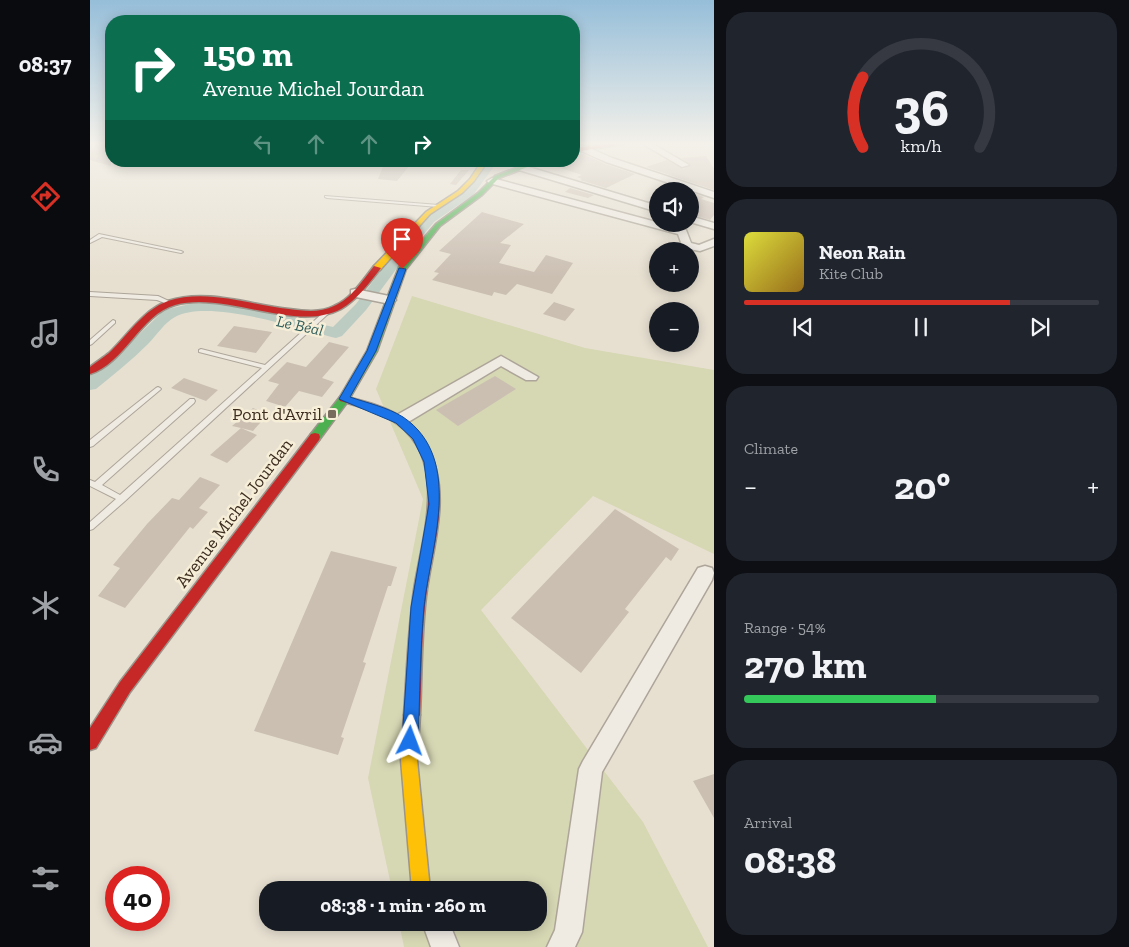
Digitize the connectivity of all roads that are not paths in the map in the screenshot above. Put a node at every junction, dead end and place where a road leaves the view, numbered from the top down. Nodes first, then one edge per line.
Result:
1 (462, 188) edge
2 (485, 188) edge
3 (519, 188) edge
4 (589, 188) edge
5 (694, 188) edge
6 (714, 195) edge
7 (327, 197) dead end
8 (439, 206) junction
9 (649, 206) edge
10 (699, 222) edge
11 (714, 226) edge
12 (90, 242) edge
13 (714, 242) edge
14 (181, 252) dead end
15 (358, 293) junction
16 (90, 294) edge
17 (390, 300) junction
18 (170, 303) junction
19 (326, 313) junction
20 (113, 322) dead end
21 (90, 344) edge
22 (201, 351) dead end
23 (266, 367) junction
24 (90, 371) edge
25 (531, 376) dead end
26 (158, 389) dead end
27 (344, 399) junction
28 (192, 400) dead end
29 (400, 420) junction
30 (90, 444) edge
31 (93, 485) edge
32 (122, 499) junction
33 (90, 527) edge
34 (705, 574) dead end
35 (90, 742) edge
36 (420, 881) edge
37 (439, 931) edge
38 (445, 947) edge
39 (561, 947) edge

1 - 8 street
2 - 17 street, Avenue Michel Jourdan
3 - 13 street
4 - 9 street
5 - 6 street
7 - 8 lane
8 - 15 street
10 - 11 street
12 - 14 lane
15 - 17 street
15 - 19 street
16 - 18 lane
17 - 27 street, Avenue Michel Jourdan
18 - 19 street
18 - 24 street
19 - 23 lane
20 - 21 lane
22 - 23 lane
23 - 32 lane
25 - 29 street
26 - 30 lane
27 - 29 street
27 - 35 street, Avenue Michel Jourdan
28 - 31 lane
29 - 36 street
31 - 32 lane
32 - 33 lane
34 - 39 street
37 - 38 street

